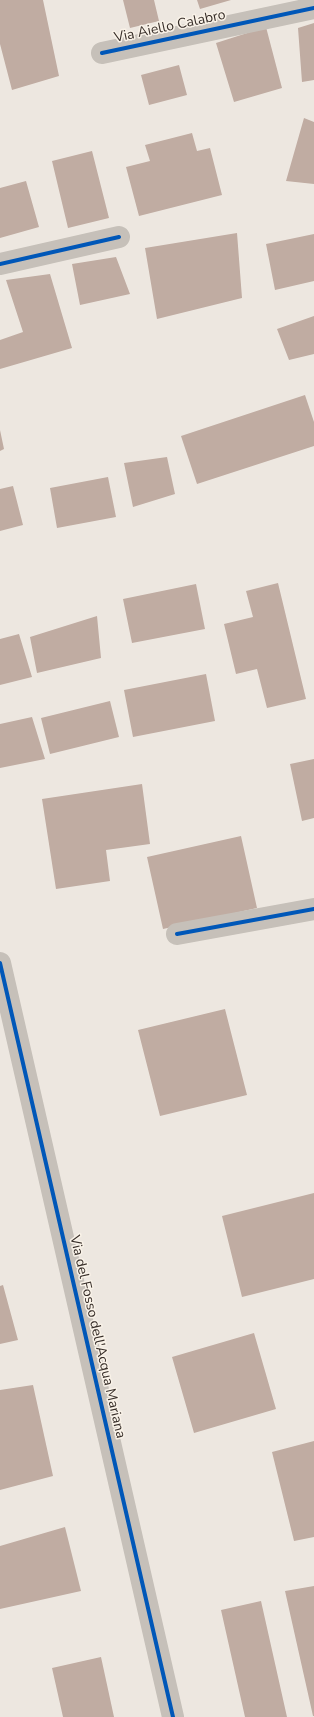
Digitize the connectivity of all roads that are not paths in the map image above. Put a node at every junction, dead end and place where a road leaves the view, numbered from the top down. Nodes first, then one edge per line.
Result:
1 (314, 8) edge
2 (102, 54) dead end
3 (119, 237) dead end
4 (0, 264) edge
5 (314, 909) edge
6 (177, 934) dead end
7 (0, 962) edge
8 (173, 1717) edge

1 - 2 street, Via Aiello Calabro
3 - 4 street
5 - 6 street
7 - 8 street, Via del Fosso dell'Acqua Mariana

